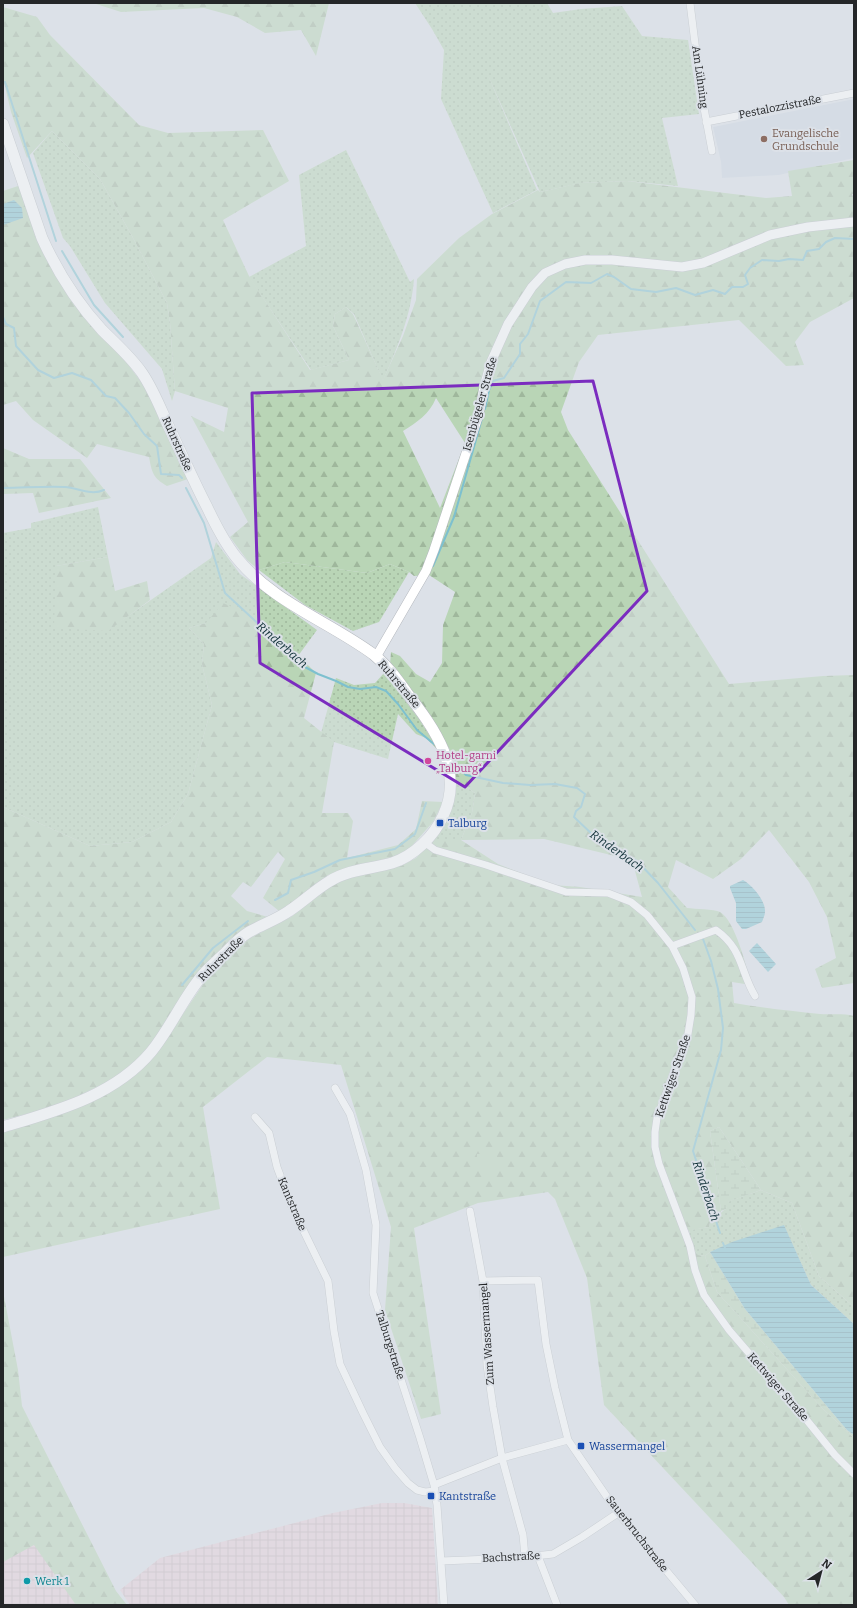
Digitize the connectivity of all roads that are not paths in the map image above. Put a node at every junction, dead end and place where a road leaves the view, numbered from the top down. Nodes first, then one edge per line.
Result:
1 (690, 3) edge
2 (854, 93) edge
3 (706, 122) junction
4 (3, 124) edge
5 (712, 151) dead end
6 (854, 222) edge
7 (376, 657) junction
8 (424, 842) junction
9 (672, 946) junction
10 (755, 996) dead end
11 (335, 1088) dead end
12 (255, 1117) dead end
13 (3, 1127) edge
14 (470, 1211) dead end
15 (483, 1281) junction
16 (568, 1440) junction
17 (502, 1458) junction
18 (854, 1474) edge
19 (434, 1488) junction
20 (618, 1513) junction
21 (538, 1556) junction
22 (525, 1557) junction
23 (441, 1561) junction
24 (444, 1605) edge
25 (557, 1605) edge
26 (695, 1605) edge

1 - 3 street, Am Lühning
2 - 3 street, Pestalozzistraße
3 - 5 street, Am Lühning
4 - 7 main road, Ruhrstraße
6 - 7 street, Isenbügeler Straße
7 - 8 main road, Ruhrstraße
8 - 9 street, Kettwiger Straße
8 - 13 main road, Ruhrstraße
9 - 10 street
9 - 18 street, Kettwiger Straße
11 - 19 street, Talburgstraße
12 - 19 street, Kantstraße
14 - 15 street, Zum Wassermangel
15 - 16 street
15 - 17 street, Zum Wassermangel
16 - 17 street
16 - 20 street, Sauerbruchstraße
17 - 19 street
17 - 22 street, Zum Wassermangel
19 - 23 street, Talburgstraße
20 - 21 street, Bachstraße
20 - 26 street, Sauerbruchstraße
21 - 22 street, Bachstraße
21 - 25 street
22 - 23 street, Bachstraße
23 - 24 street, Talburgstraße

